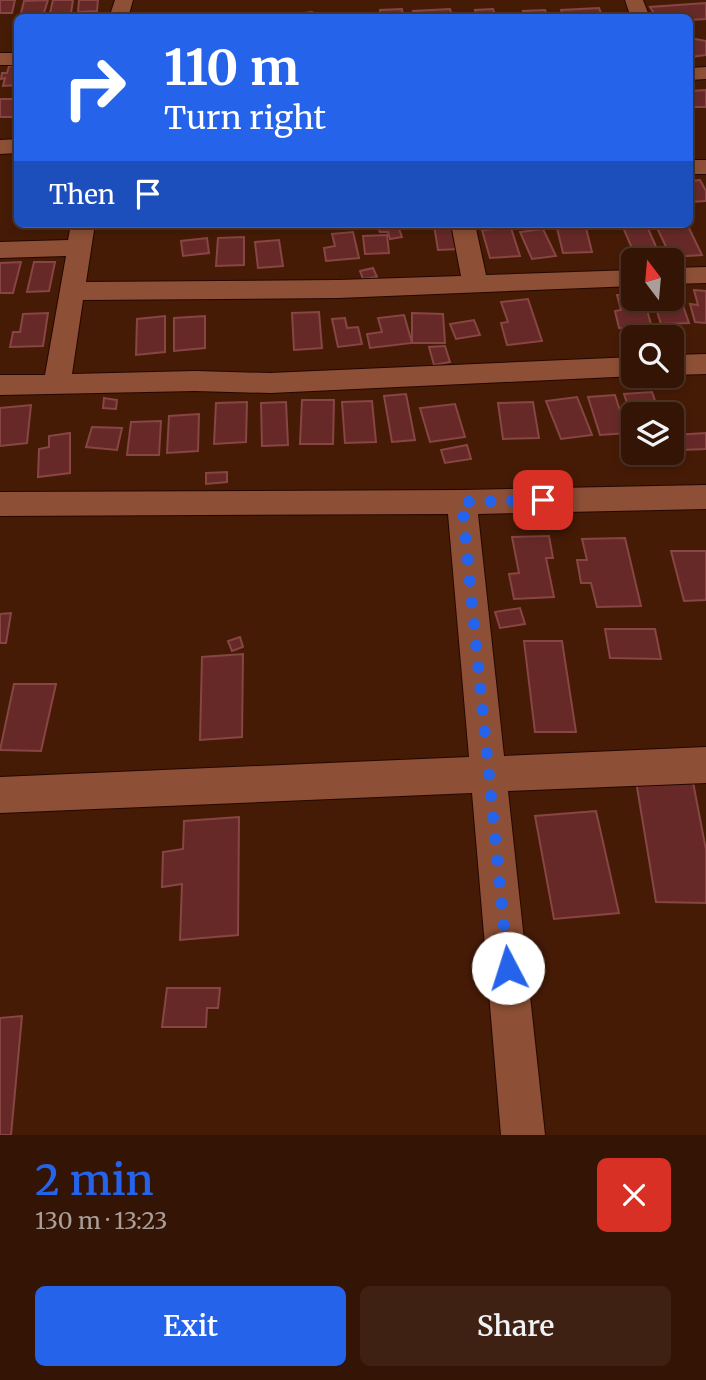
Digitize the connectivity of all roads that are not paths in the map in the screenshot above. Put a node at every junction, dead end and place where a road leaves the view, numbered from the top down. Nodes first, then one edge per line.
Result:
1 (464, 228) edge
2 (80, 236) edge
3 (0, 250) edge
4 (706, 275) edge
5 (684, 276) edge
6 (621, 278) edge
7 (475, 284) junction
8 (73, 291) junction
9 (706, 364) edge
10 (684, 365) edge
11 (621, 368) edge
12 (0, 385) edge
13 (57, 385) junction
14 (706, 497) edge
15 (462, 502) junction
16 (0, 503) edge
17 (706, 765) edge
18 (490, 774) junction
19 (0, 796) edge
20 (523, 1135) edge

1 - 7 street
2 - 3 street
2 - 8 street
4 - 5 street
6 - 7 street
7 - 8 street
8 - 13 street
9 - 10 street
11 - 13 street
12 - 13 street
14 - 15 street
15 - 16 street
15 - 18 street
17 - 18 street
18 - 19 street
18 - 20 street

